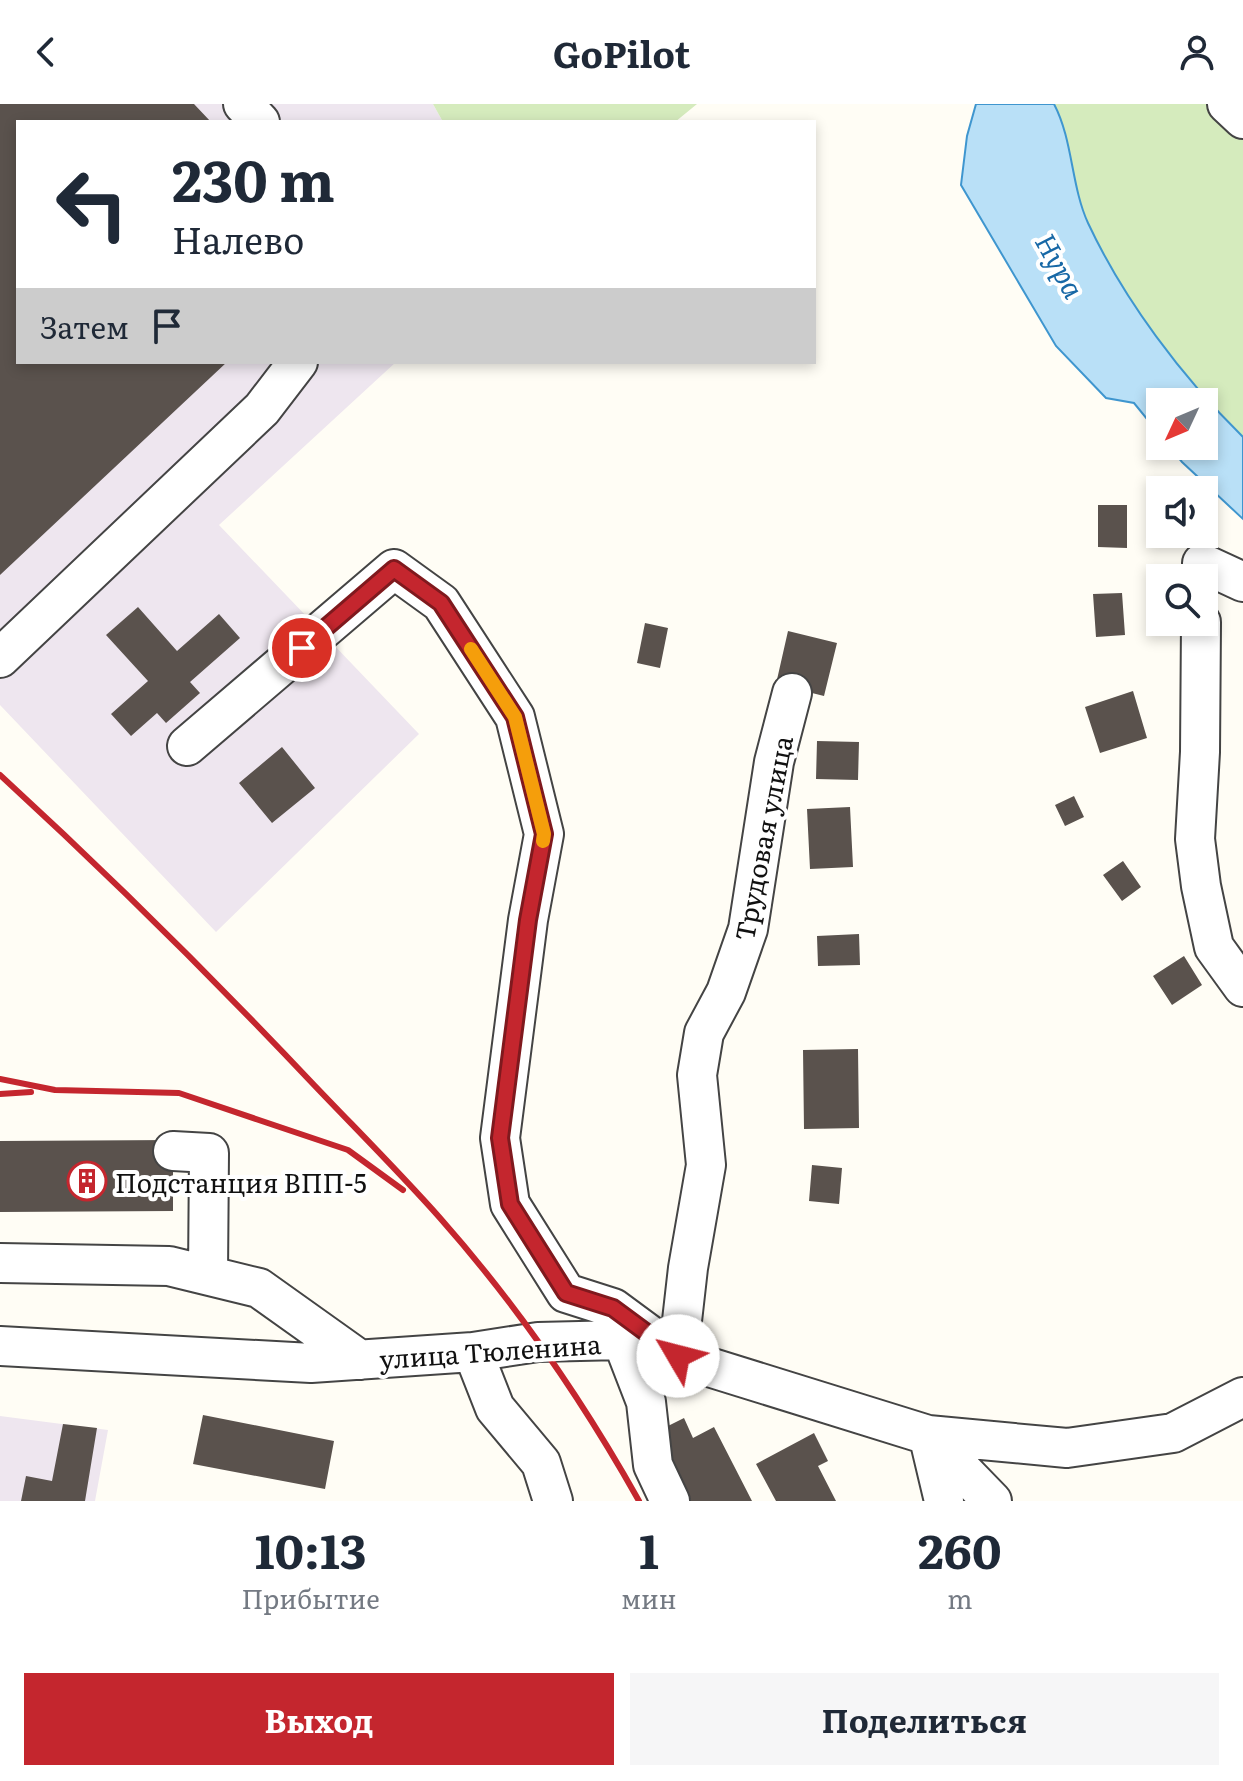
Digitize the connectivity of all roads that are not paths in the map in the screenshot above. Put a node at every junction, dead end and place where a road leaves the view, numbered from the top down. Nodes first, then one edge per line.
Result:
1 (243, 104) edge
2 (1227, 104) edge
3 (1243, 119) edge
4 (258, 120) edge
5 (296, 364) edge
6 (1218, 570) edge
7 (1243, 582) edge
8 (1201, 636) edge
9 (0, 658) edge
10 (792, 693) dead end
11 (187, 746) dead end
12 (1243, 987) edge
13 (173, 1151) dead end
14 (0, 1263) edge
15 (208, 1274) junction
16 (622, 1340) junction
17 (0, 1346) edge
18 (473, 1352) junction
19 (678, 1356) junction
20 (360, 1360) junction
21 (1243, 1397) edge
22 (928, 1435) junction
23 (553, 1501) edge
24 (670, 1501) edge
25 (944, 1501) edge
26 (992, 1501) edge

1 - 4 street
2 - 3 street
5 - 9 street
6 - 7 street
8 - 12 street
10 - 19 street, Трудовая улица
11 - 19 street
13 - 15 street
14 - 15 street
15 - 20 street
16 - 18 street, улица Тюленина
16 - 19 street, улица Тюленина
16 - 24 street
17 - 20 street, улица Тюленина
18 - 20 street, улица Тюленина
18 - 23 street
19 - 22 street, улица Тюленина
21 - 22 street, улица Тюленина
22 - 25 street
22 - 26 street

